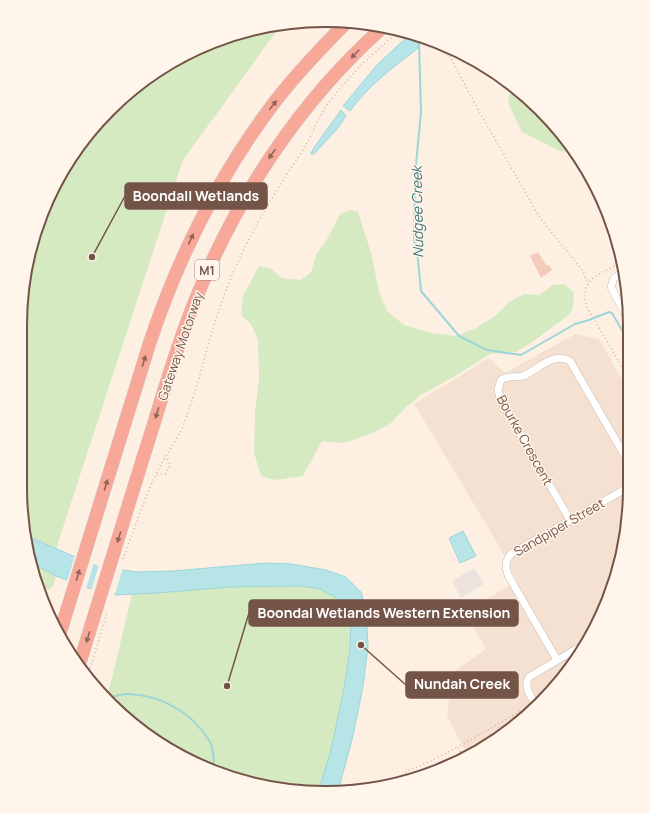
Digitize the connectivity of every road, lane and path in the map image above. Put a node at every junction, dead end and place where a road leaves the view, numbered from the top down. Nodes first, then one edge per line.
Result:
1 (341, 28) edge
2 (378, 32) edge
3 (394, 35) edge
4 (448, 54) edge
5 (617, 265) edge
6 (618, 275) edge
7 (589, 282) junction
8 (622, 308) edge
9 (623, 368) edge
10 (623, 453) edge
11 (165, 457) junction
12 (156, 474) junction
13 (623, 490) edge
14 (570, 520) junction
15 (118, 559) junction
16 (101, 612) junction
17 (62, 627) edge
18 (576, 649) edge
19 (81, 659) edge
20 (557, 660) junction
21 (89, 669) edge
22 (534, 701) edge
23 (522, 711) edge
24 (458, 747) junction
25 (461, 753) edge
26 (401, 776) edge

17 -> 1 highway, M1
2 -> 15 highway, Gateway Motorway / M1
3 - 11 path
4 - 7 path
5 - 7 path
6 - 8 street
7 - 9 path
10 - 14 street, Bourke Crescent
11 - 12 path
11 - 12 path
12 - 15 path
13 - 14 street, Sandpiper Street
14 - 20 street, Sandpiper Street
15 - 16 highway, Gateway Motorway / M1
16 -> 19 highway, Gateway Motorway / M1
16 - 21 path
18 - 20 street
20 - 22 street
23 - 24 path
24 - 25 path
24 - 26 path

